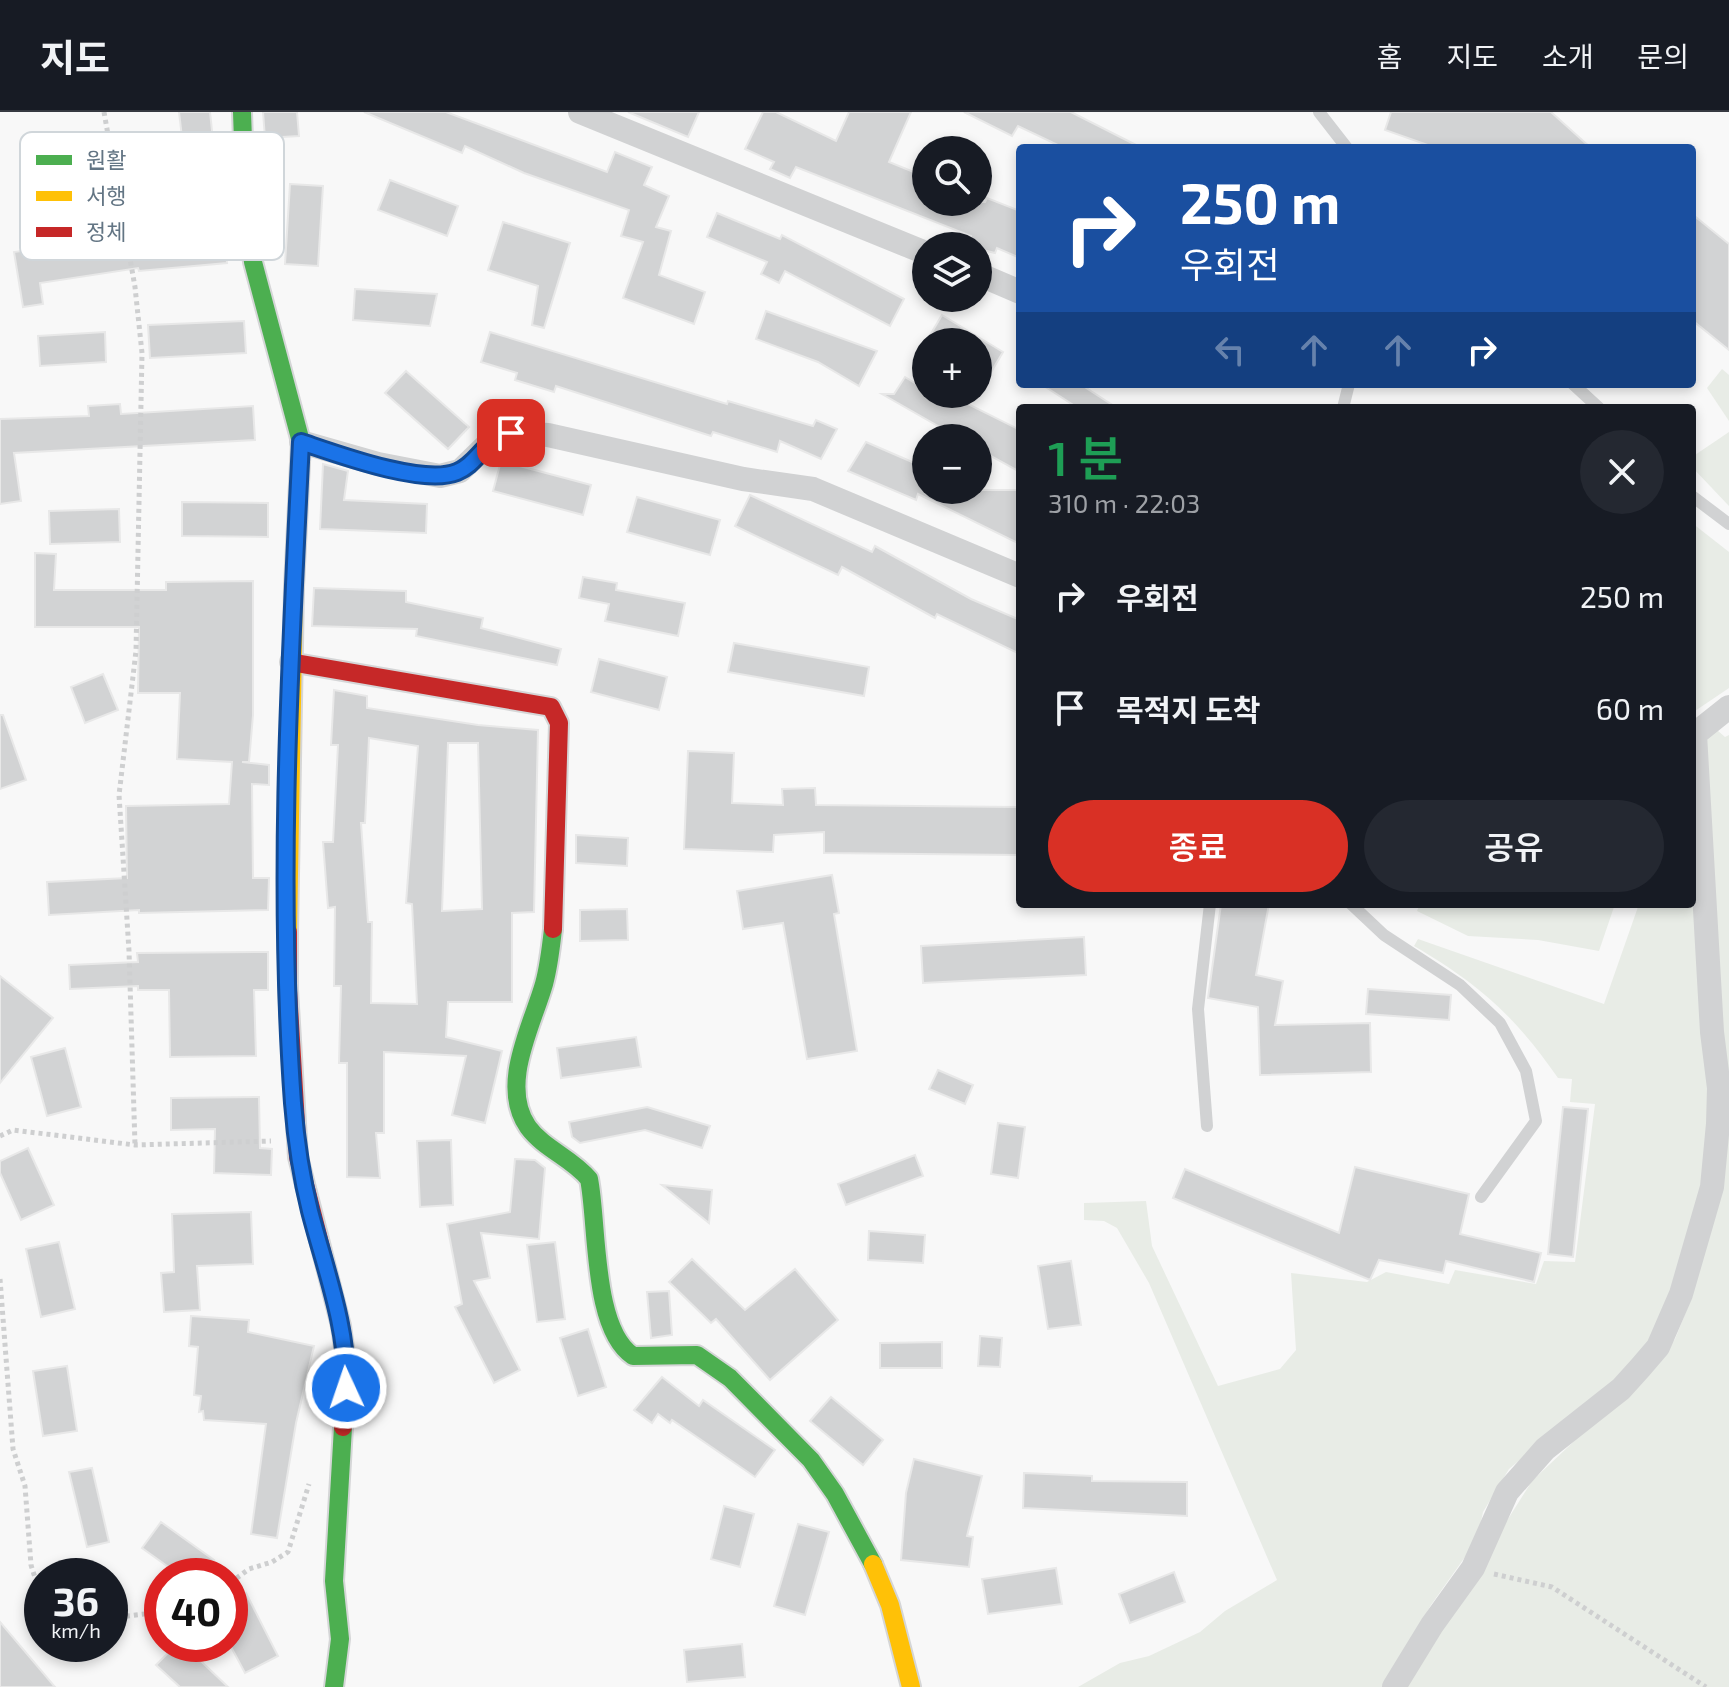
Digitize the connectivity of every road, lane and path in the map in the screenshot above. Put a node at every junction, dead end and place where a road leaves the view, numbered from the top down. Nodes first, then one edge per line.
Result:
1 (104, 112) edge
2 (242, 112) edge
3 (580, 112) edge
4 (1319, 112) edge
5 (108, 132) edge
6 (242, 132) edge
7 (1344, 144) edge
8 (912, 247) edge
9 (130, 260) edge
10 (252, 260) edge
11 (992, 280) edge
12 (1016, 290) edge
13 (1577, 388) edge
14 (1595, 404) edge
15 (301, 442) junction
16 (1696, 499) edge
17 (1729, 524) edge
18 (1016, 574) edge
19 (290, 662) junction
20 (1729, 707) edge
21 (1696, 733) edge
22 (1696, 752) edge
23 (1210, 908) edge
24 (1355, 908) edge
25 (1207, 1126) dead end
26 (0, 1136) edge
27 (296, 1141) junction
28 (135, 1145) junction
29 (1481, 1197) dead end
30 (0, 1279) edge
31 (315, 1471) dead end
32 (30, 1558) edge
33 (1473, 1568) junction
34 (248, 1570) edge
35 (334, 1687) edge
36 (911, 1687) edge
37 (1394, 1687) edge
38 (1706, 1687) edge

1 - 5 path
2 - 6 street
3 - 8 street
4 - 7 lane
9 - 28 path
10 - 15 street
11 - 12 street
13 - 14 lane
15 - 18 street
15 - 19 street
16 - 17 lane
19 - 27 street
19 - 36 street
20 - 21 street
22 - 33 street
23 - 25 lane
24 - 29 lane
26 - 28 path
27 - 28 path
27 - 35 street
30 - 32 path
31 - 34 path
33 - 37 street
33 - 38 path

